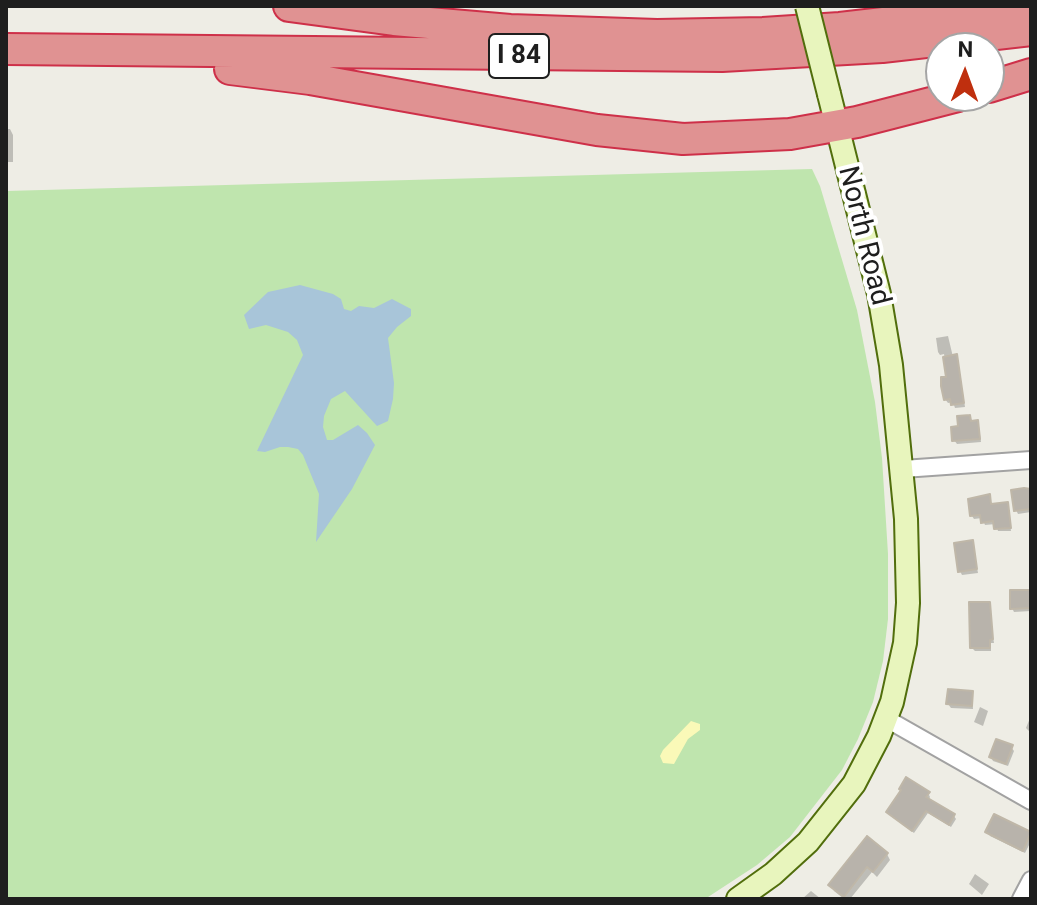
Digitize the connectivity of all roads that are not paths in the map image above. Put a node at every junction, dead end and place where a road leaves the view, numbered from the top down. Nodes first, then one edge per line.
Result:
1 (289, 6) edge
2 (807, 6) edge
3 (1031, 6) edge
4 (1031, 30) edge
5 (6, 49) edge
6 (6, 63) edge
7 (1031, 74) edge
8 (1005, 82) edge
9 (925, 104) edge
10 (836, 127) junction
11 (1031, 460) edge
12 (903, 469) junction
13 (885, 718) junction
14 (1031, 801) edge
15 (1031, 880) edge
16 (738, 899) edge
17 (1021, 899) edge

1 - 3 highway, I 84
2 - 10 main road, North Road, bridge
4 - 5 highway, I 84
6 - 10 highway
7 - 8 highway
9 - 10 highway
10 - 12 main road, North Road
11 - 12 street
12 - 13 main road, North Road
13 - 14 street
13 - 16 main road, North Road
15 - 17 street

